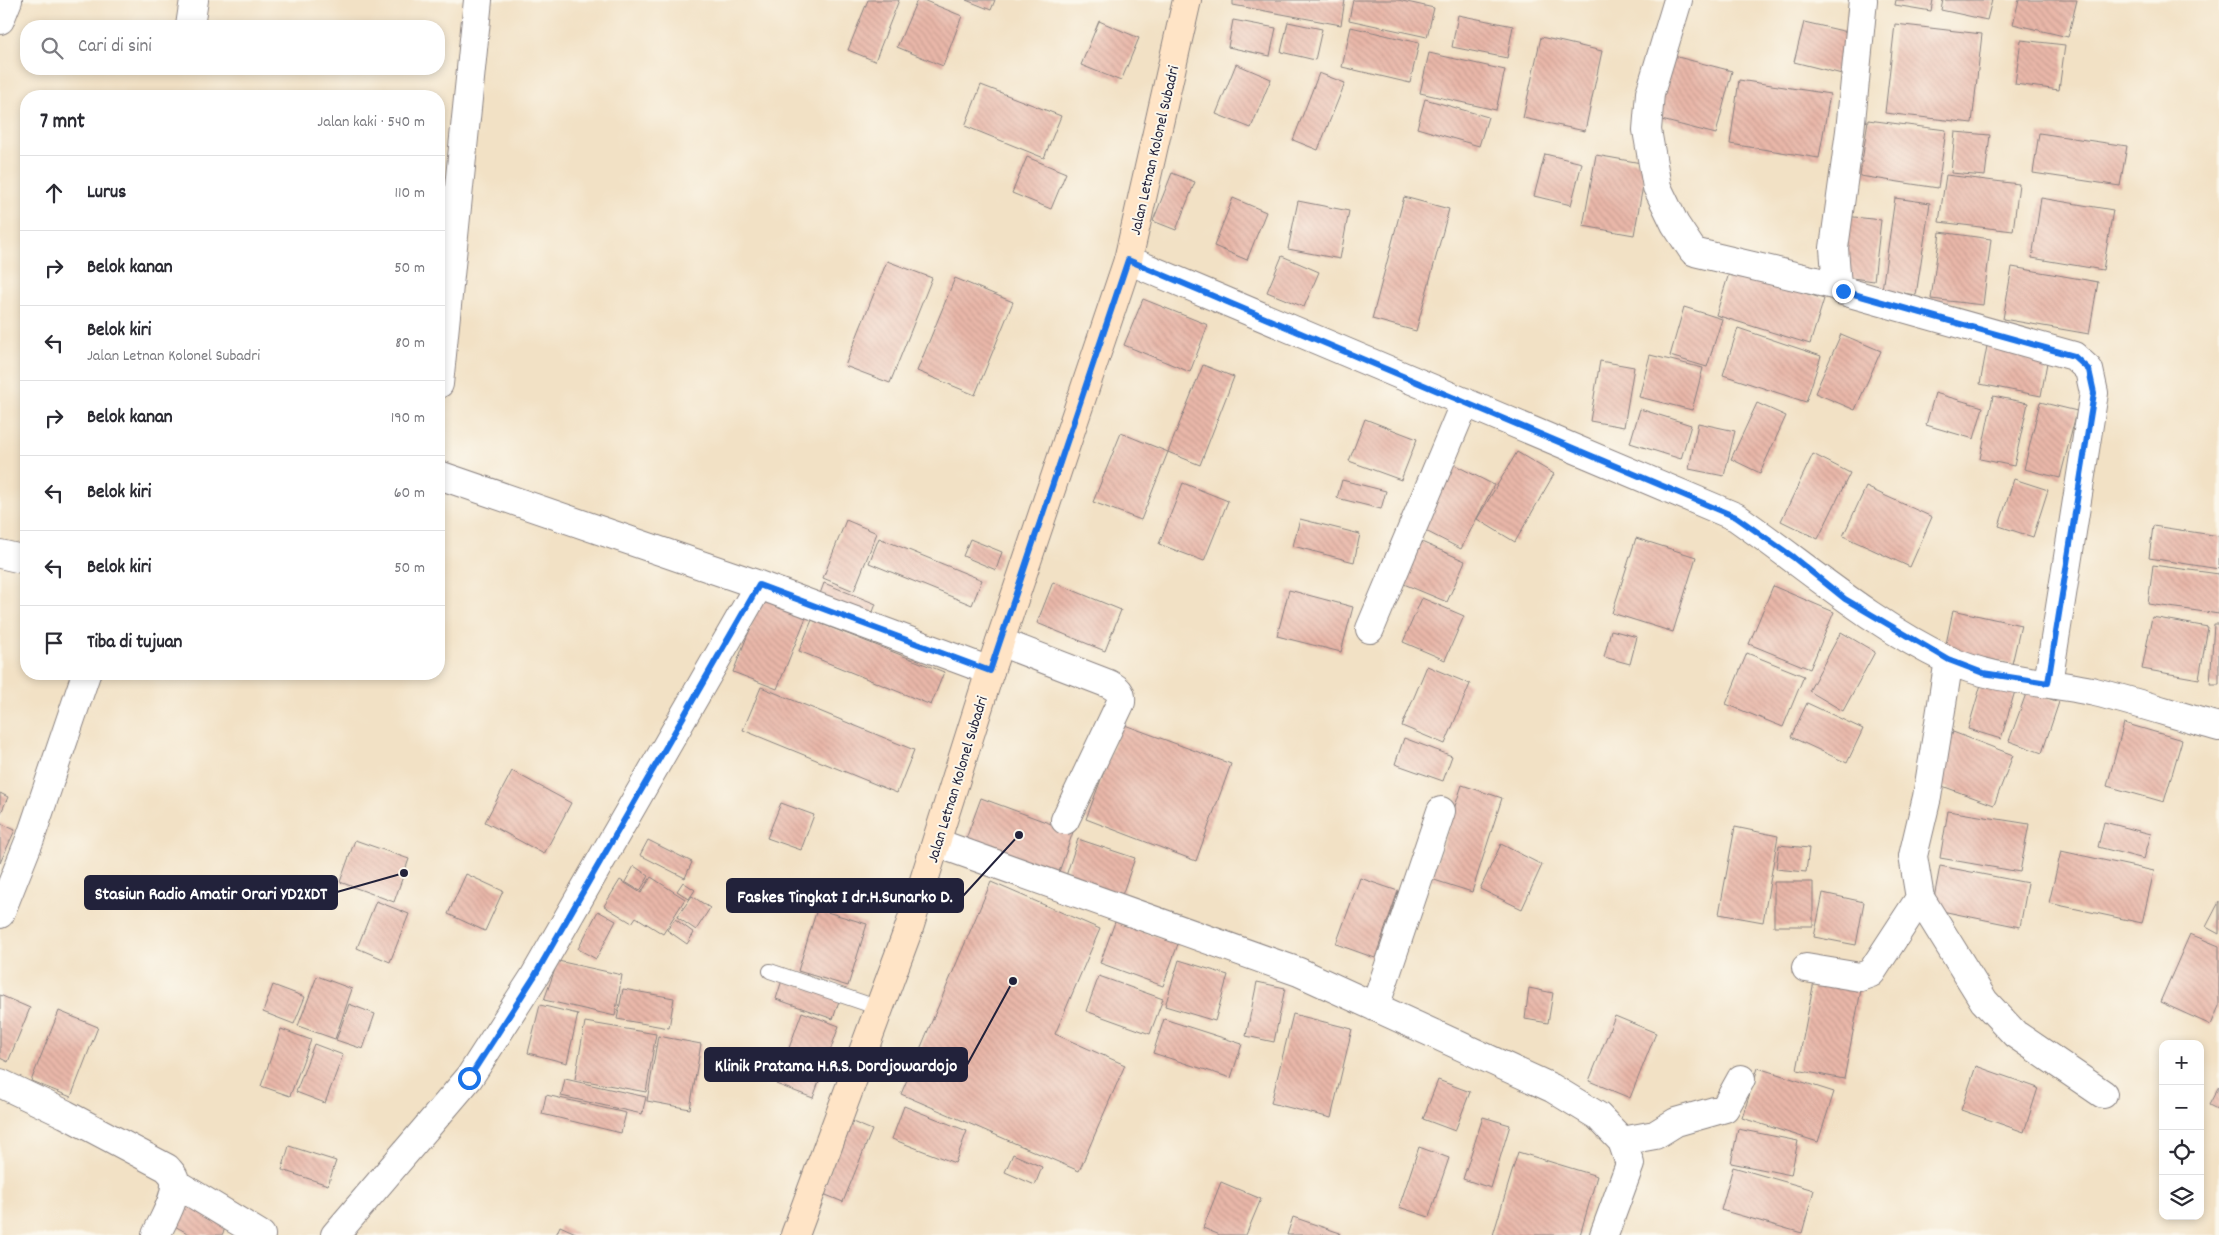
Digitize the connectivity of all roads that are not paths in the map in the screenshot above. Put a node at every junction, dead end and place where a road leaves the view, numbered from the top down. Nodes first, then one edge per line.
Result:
1 (8, 0) edge
2 (194, 0) edge
3 (478, 0) edge
4 (1187, 0) edge
5 (1678, 0) edge
6 (1863, 0) edge
7 (0, 20) edge
8 (191, 20) edge
9 (1128, 260) junction
10 (1837, 286) junction
11 (445, 325) edge
12 (1465, 402) junction
13 (445, 477) edge
14 (0, 554) edge
15 (20, 559) edge
16 (759, 585) junction
17 (1370, 629) dead end
18 (1000, 642) junction
19 (1949, 660) junction
20 (990, 671) junction
21 (84, 680) edge
22 (2048, 683) junction
23 (2219, 727) edge
24 (1441, 812) dead end
25 (1065, 820) dead end
26 (937, 843) junction
27 (1920, 898) junction
28 (0, 914) edge
29 (1806, 968) dead end
30 (770, 971) dead end
31 (1375, 1007) junction
32 (879, 1008) junction
33 (1741, 1079) dead end
34 (0, 1083) edge
35 (2103, 1094) dead end
36 (1622, 1141) junction
37 (175, 1183) junction
38 (156, 1235) edge
39 (261, 1235) edge
40 (334, 1235) edge
41 (795, 1235) edge
42 (1604, 1235) edge

1 - 7 street
2 - 8 street
3 - 11 street
4 - 9 main road, Jalan Letnan Kolonel Subadri
5 - 10 street
6 - 10 street
9 - 12 street
9 - 18 main road, Jalan Letnan Kolonel Subadri
10 - 22 street
12 - 17 street
12 - 19 street
13 - 16 street
14 - 15 street
16 - 20 street
16 - 40 street
18 - 20 main road, Jalan Letnan Kolonel Subadri
18 - 25 street
19 - 22 street
19 - 27 street
20 - 26 main road, Jalan Letnan Kolonel Subadri
21 - 28 street
22 - 23 street
24 - 31 street
26 - 31 street
26 - 32 main road, Jalan Letnan Kolonel Subadri
27 - 29 street
27 - 35 street
30 - 32 lane
31 - 36 street
32 - 41 main road, Jalan Letnan Kolonel Subadri
33 - 36 street
34 - 37 street
36 - 42 street
37 - 38 street
37 - 39 street

